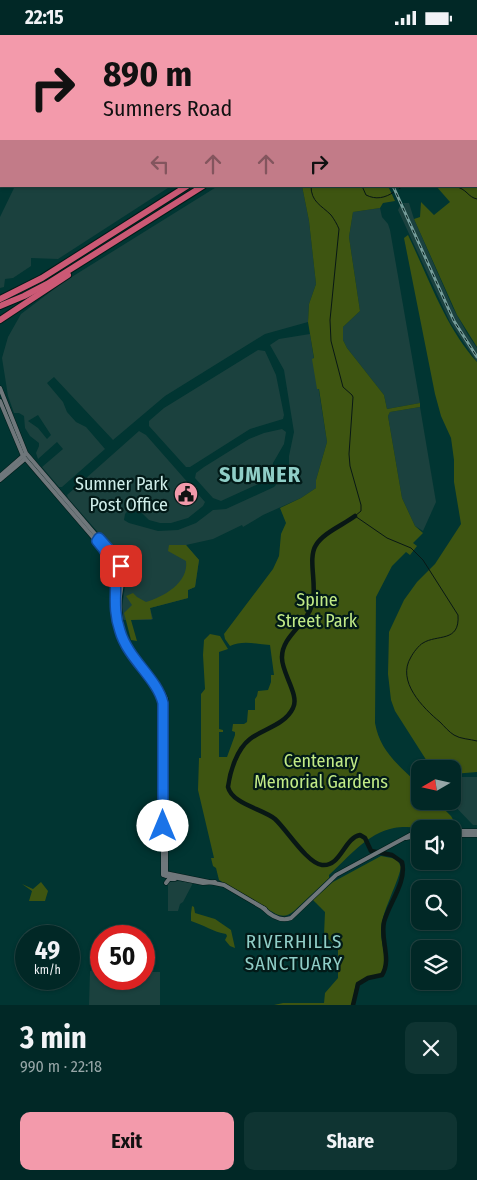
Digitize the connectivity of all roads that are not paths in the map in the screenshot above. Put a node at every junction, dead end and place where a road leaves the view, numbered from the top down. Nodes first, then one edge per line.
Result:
1 (184, 187) edge
2 (201, 187) edge
3 (81, 262) junction
4 (0, 299) edge
5 (0, 306) edge
6 (0, 320) edge
7 (0, 388) edge
8 (0, 401) edge
9 (26, 456) junction
10 (0, 476) edge
11 (0, 480) edge
12 (98, 539) junction
13 (461, 831) edge
14 (477, 831) edge
15 (411, 835) edge
16 (461, 835) edge
17 (477, 835) edge
18 (166, 845) junction
19 (165, 874) junction
20 (175, 874) junction
21 (180, 879) junction
22 (166, 883) dead end
23 (215, 883) junction

1 - 4 highway
2 - 3 highway
3 - 5 highway
3 - 6 highway
7 - 9 main road
8 - 9 main road
9 - 10 main road
9 - 11 main road
9 - 12 main road
12 - 18 main road
12 - 19 main road
13 - 14 main road
15 - 23 main road
16 - 17 main road
18 - 19 main road
18 - 20 main road
19 - 20 main road
19 - 21 main road
20 - 23 main road
21 - 22 main road
21 - 23 main road

